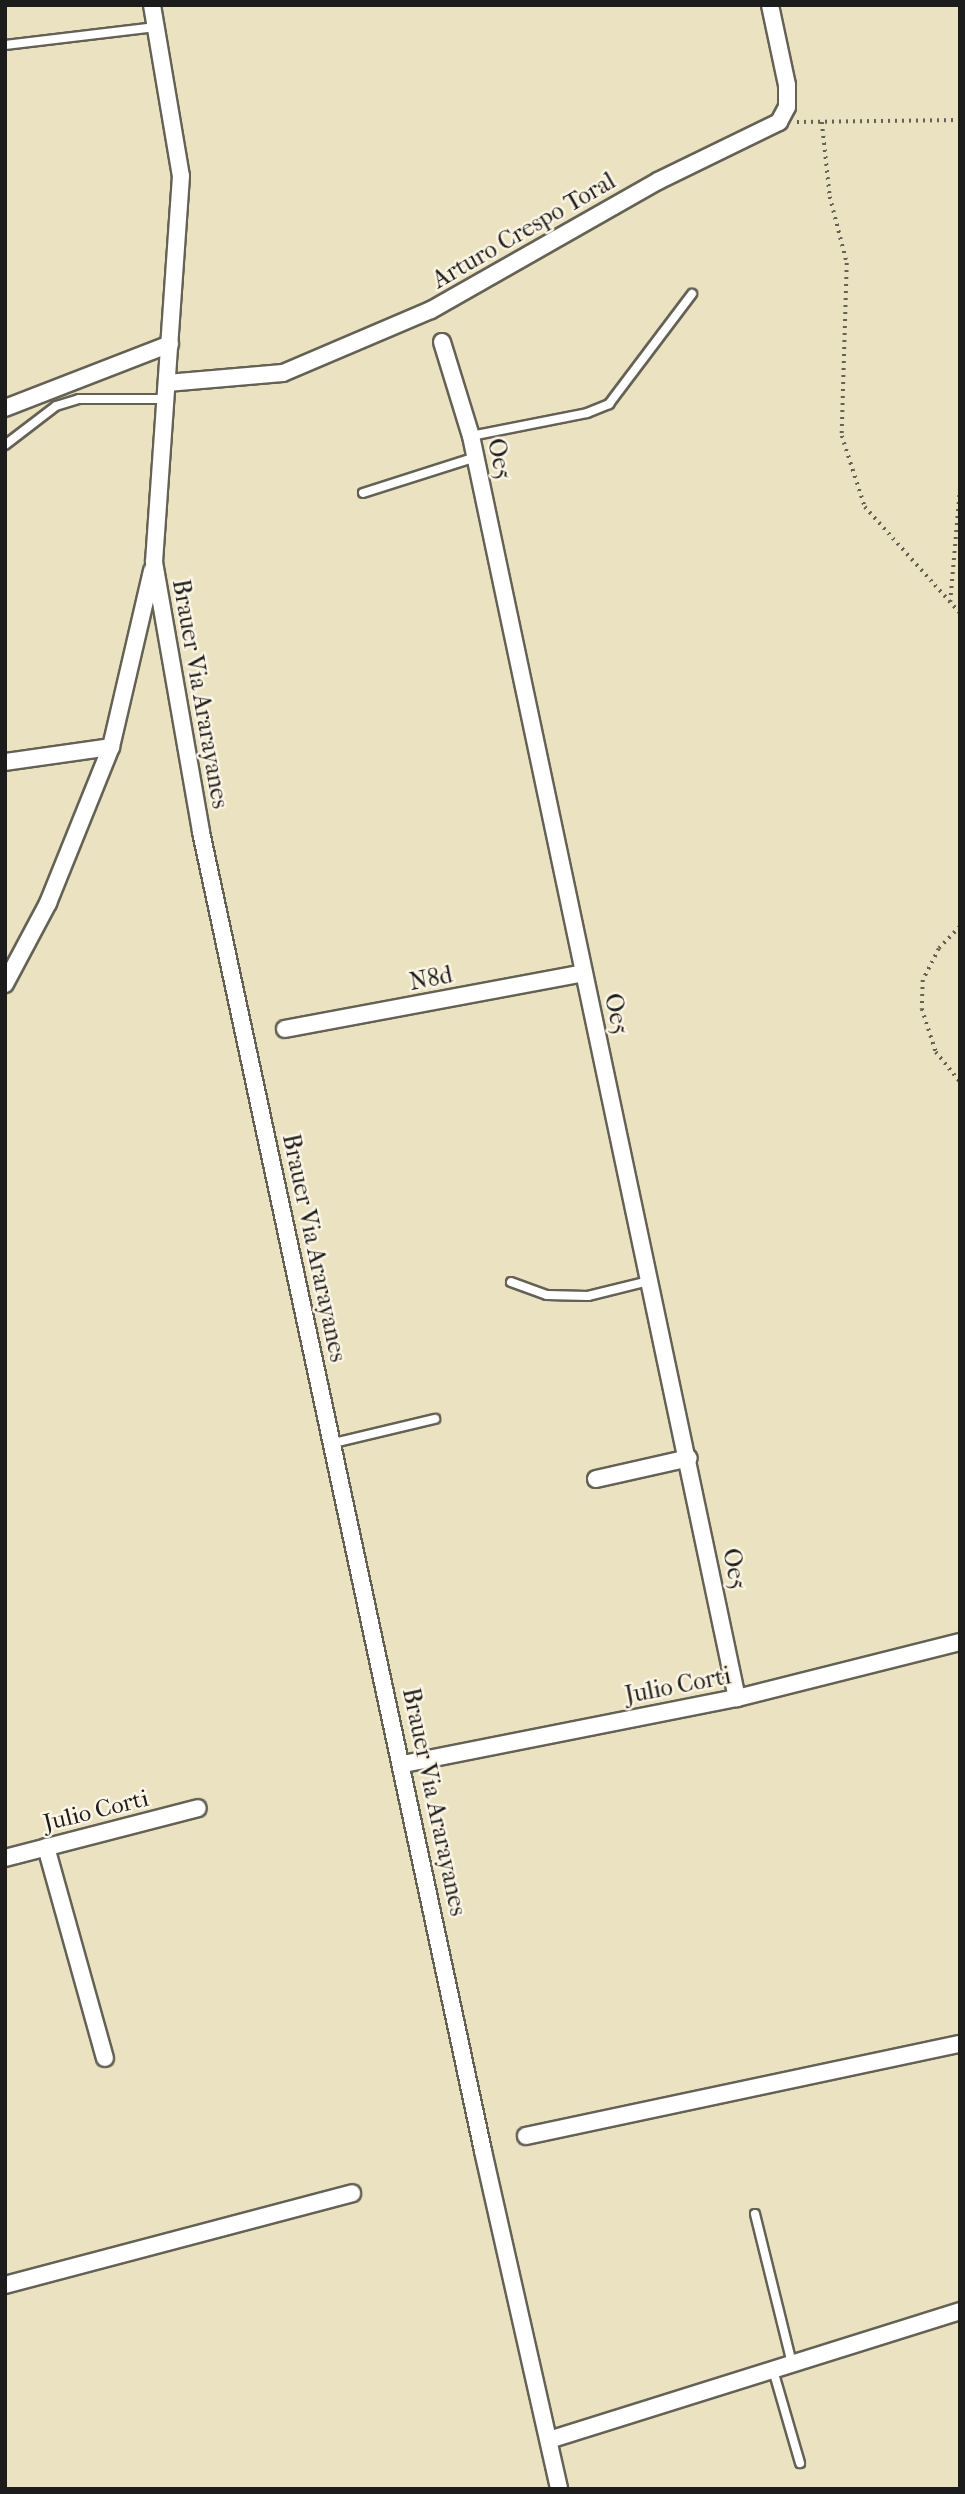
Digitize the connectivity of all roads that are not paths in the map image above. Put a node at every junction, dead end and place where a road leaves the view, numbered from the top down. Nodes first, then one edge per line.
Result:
1 (152, 5) edge
2 (770, 5) edge
3 (156, 27) junction
4 (5, 45) edge
5 (692, 294) dead end
6 (442, 342) dead end
7 (170, 344) junction
8 (166, 391) junction
9 (5, 408) edge
10 (471, 436) junction
11 (5, 445) edge
12 (475, 457) junction
13 (363, 493) dead end
14 (155, 562) junction
15 (111, 747) junction
16 (5, 762) edge
17 (584, 973) junction
18 (5, 984) edge
19 (285, 1029) dead end
20 (649, 1281) junction
21 (510, 1282) dead end
22 (435, 1419) dead end
23 (334, 1443) junction
24 (689, 1458) junction
25 (596, 1479) dead end
26 (960, 1642) edge
27 (737, 1698) junction
28 (403, 1764) junction
29 (198, 1808) dead end
30 (46, 1847) junction
31 (5, 1858) edge
32 (960, 2044) edge
33 (105, 2058) dead end
34 (526, 2136) dead end
35 (352, 2193) dead end
36 (755, 2214) dead end
37 (5, 2285) edge
38 (960, 2311) edge
39 (792, 2363) junction
40 (773, 2370) junction
41 (549, 2440) junction
42 (800, 2463) dead end
43 (559, 2489) edge

1 - 3 street, Brauer Via Ararayanes
2 - 8 street, Arturo Crespo Toral
3 - 4 lane
3 - 7 street, Brauer Via Ararayanes
5 - 10 lane
6 - 10 street, Oe5
7 - 8 street, Brauer Via Ararayanes
7 - 9 street
8 - 11 lane
8 - 14 street, Brauer Via Ararayanes
10 - 12 street, Oe5
12 - 13 lane
12 - 17 street, Oe5
14 - 15 street
14 - 23 street, Brauer Via Ararayanes
15 - 16 street
15 - 18 street
17 - 19 street, N8d
17 - 20 street, Oe5
20 - 21 lane
20 - 24 street, Oe5
22 - 23 lane
23 - 28 street, Brauer Via Ararayanes
24 - 25 street
24 - 27 street, Oe5
26 - 27 street, Julio Corti
27 - 28 street, Julio Corti
28 - 41 street, Brauer Via Ararayanes
29 - 30 street, Julio Corti
30 - 31 street, Julio Corti
30 - 33 street
32 - 34 street
35 - 37 street
36 - 39 lane
38 - 39 street
39 - 40 street
40 - 41 street
40 - 42 lane
41 - 43 street, Brauer Via Ararayanes

